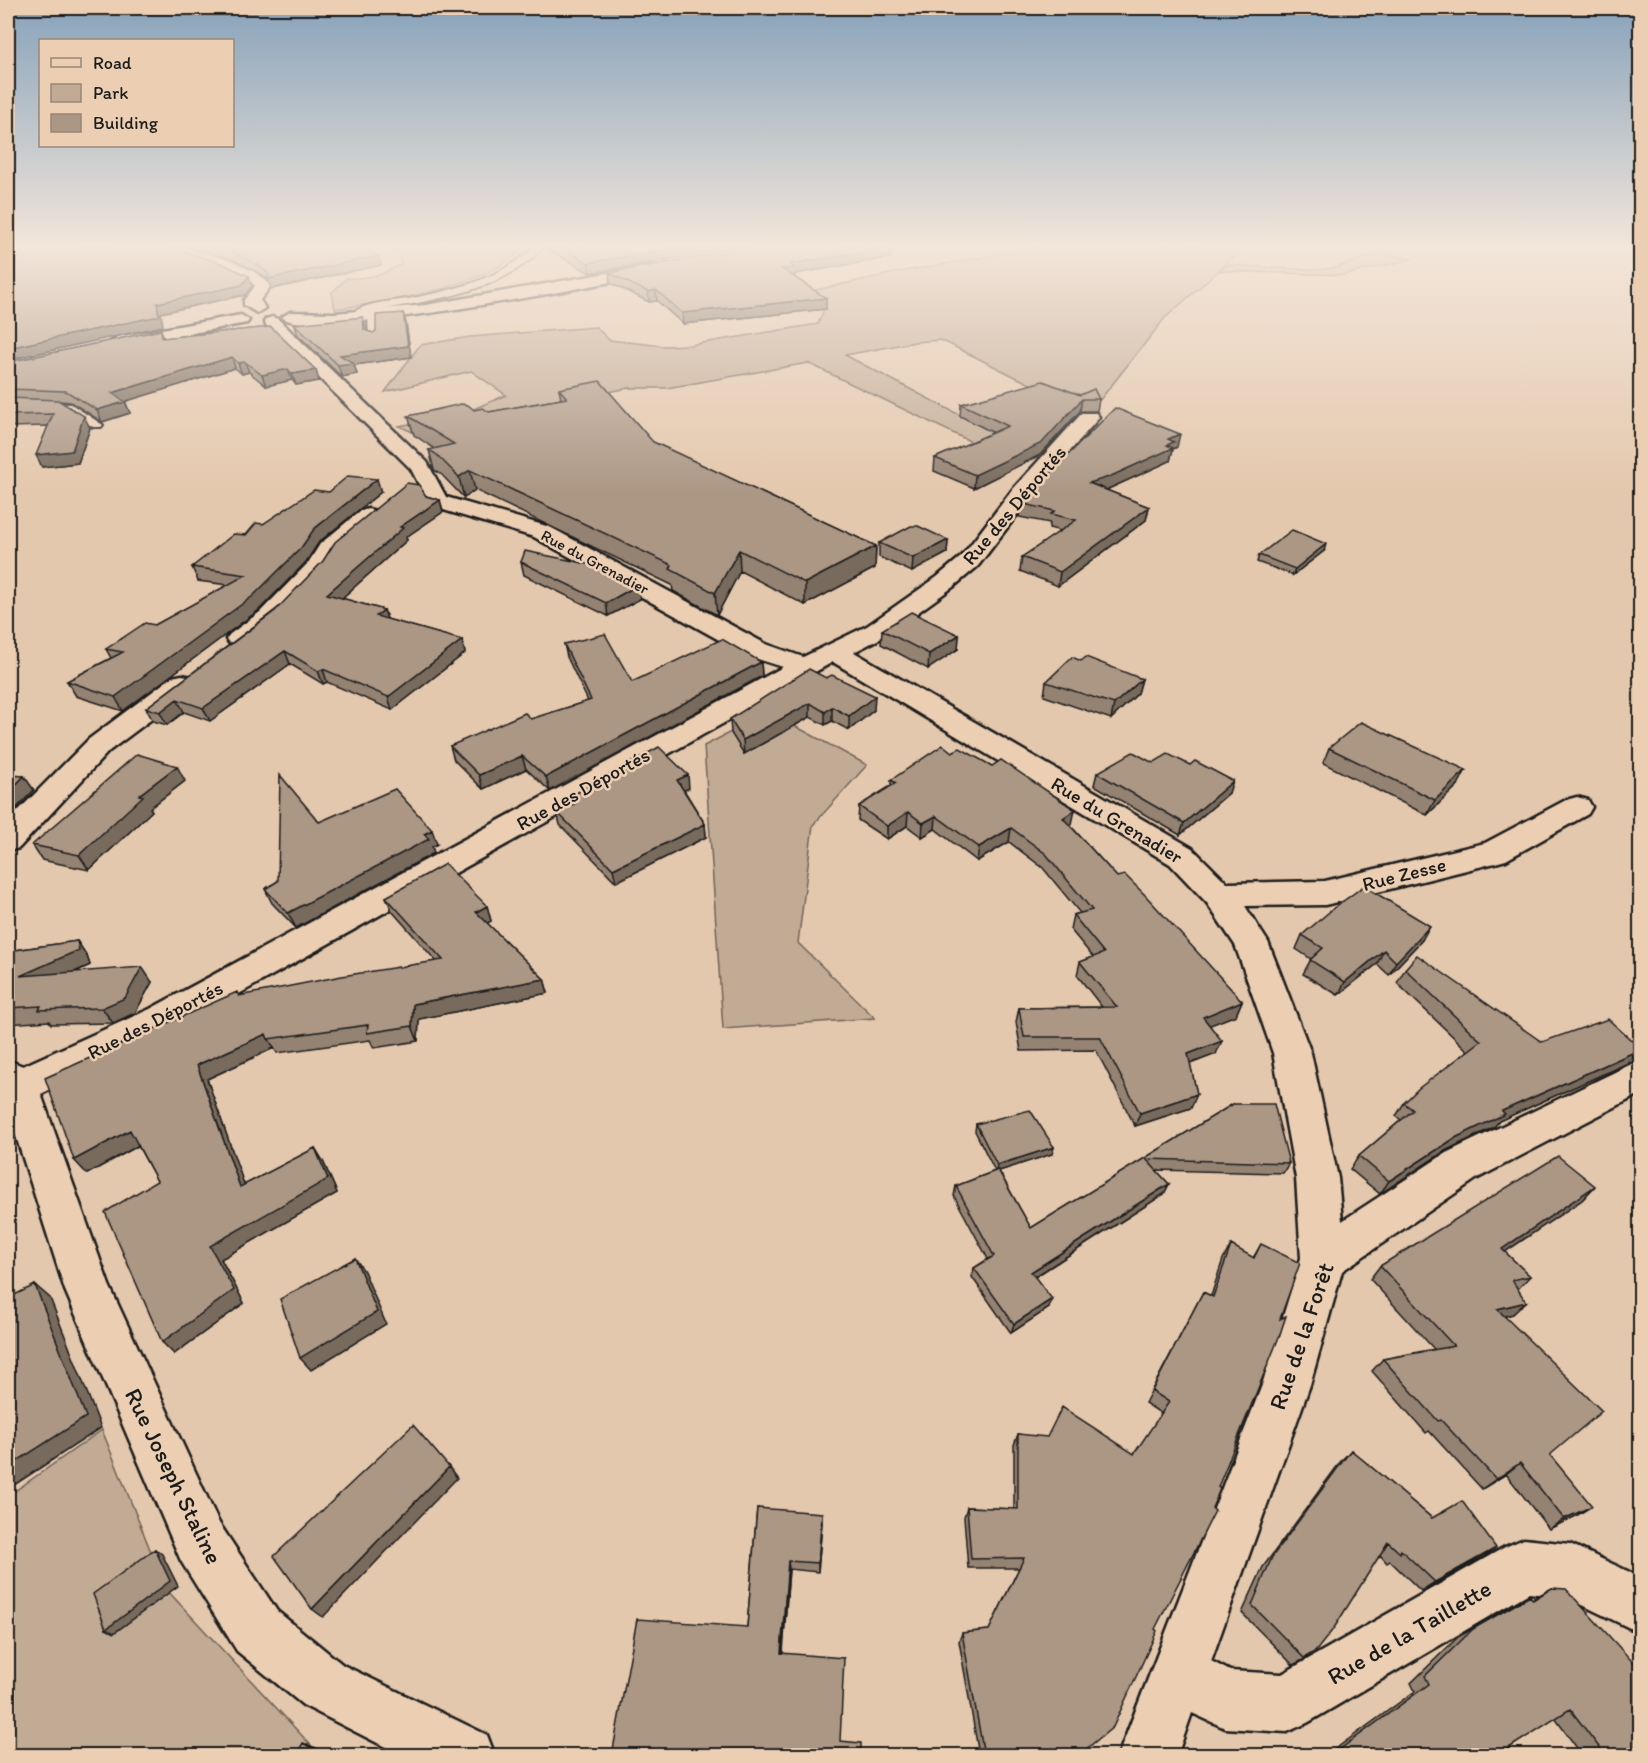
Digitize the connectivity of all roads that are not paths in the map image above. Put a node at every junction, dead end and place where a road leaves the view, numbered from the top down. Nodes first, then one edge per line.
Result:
1 (200, 327) edge
2 (286, 327) edge
3 (368, 327) edge
4 (374, 340) edge
5 (101, 345) edge
6 (8, 404) edge
7 (1089, 417) edge
8 (97, 425) edge
9 (406, 486) junction
10 (819, 659) junction
11 (1577, 807) dead end
12 (8, 840) edge
13 (1219, 895) junction
14 (1641, 1076) edge
15 (13, 1081) edge
16 (1323, 1258) junction
17 (1641, 1606) edge
18 (1178, 1674) junction
19 (466, 1755) edge
20 (1147, 1755) edge

1 - 5 street
2 - 9 street, Rue du Grenadier
3 - 4 lane
6 - 8 lane
7 - 10 street, Rue des Déportés
9 - 10 street, Rue du Grenadier
9 - 12 street
10 - 13 street, Rue du Grenadier
10 - 15 street, Rue des Déportés
11 - 13 street, Rue Zesse
13 - 16 street, Rue du Grenadier
14 - 16 street, Rue de la Forêt
15 - 19 street, Rue Joseph Staline
16 - 18 street, Rue de la Forêt
17 - 18 street, Rue de la Taillette
18 - 20 street, Rue de la Forêt

